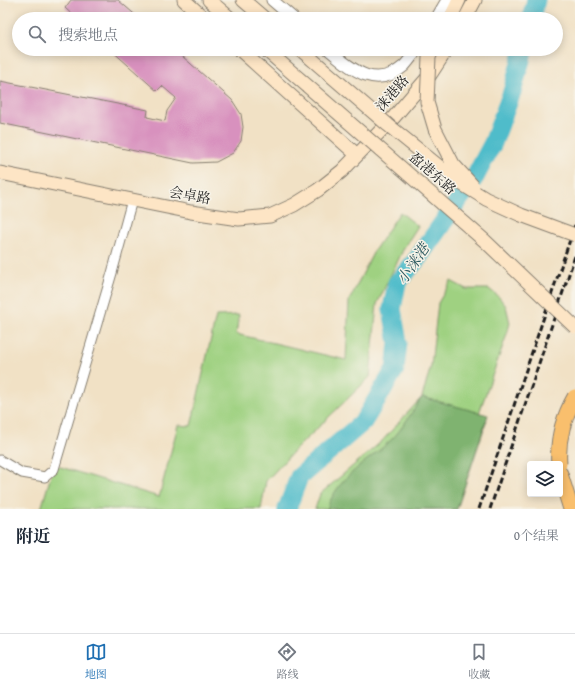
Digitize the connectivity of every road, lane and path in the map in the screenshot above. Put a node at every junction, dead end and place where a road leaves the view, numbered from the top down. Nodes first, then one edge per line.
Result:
1 (184, 0) edge
2 (209, 0) edge
3 (243, 0) edge
4 (272, 0) edge
5 (447, 0) edge
6 (459, 0) edge
7 (475, 0) edge
8 (197, 12) edge
9 (223, 12) edge
10 (257, 12) edge
11 (286, 12) edge
12 (440, 12) edge
13 (453, 12) edge
14 (469, 12) edge
15 (247, 56) edge
16 (273, 56) edge
17 (308, 56) edge
18 (336, 56) edge
19 (412, 56) edge
20 (430, 56) edge
21 (442, 56) edge
22 (357, 155) junction
23 (0, 174) edge
24 (486, 199) junction
25 (132, 200) junction
26 (575, 236) edge
27 (575, 327) edge
28 (575, 397) edge
29 (0, 460) edge
30 (559, 461) edge
31 (563, 484) edge
32 (571, 509) edge

1 - 8 main road
2 - 9 main road
3 - 10 main road
4 - 11 street
5 - 12 street
6 - 13 main road
7 - 14 main road
15 - 22 main road
16 - 27 main road, 盈港东路, bridge
17 - 24 main road, 盈港东路, bridge
18 - 19 street
20 - 24 main road, bridge
21 - 22 main road, 涞港路
22 - 25 main road, 会卓路
23 - 25 main road, 会卓路
24 - 26 main road, 盈港东路, bridge
25 - 29 street
28 - 30 highway, bridge
31 - 32 highway

